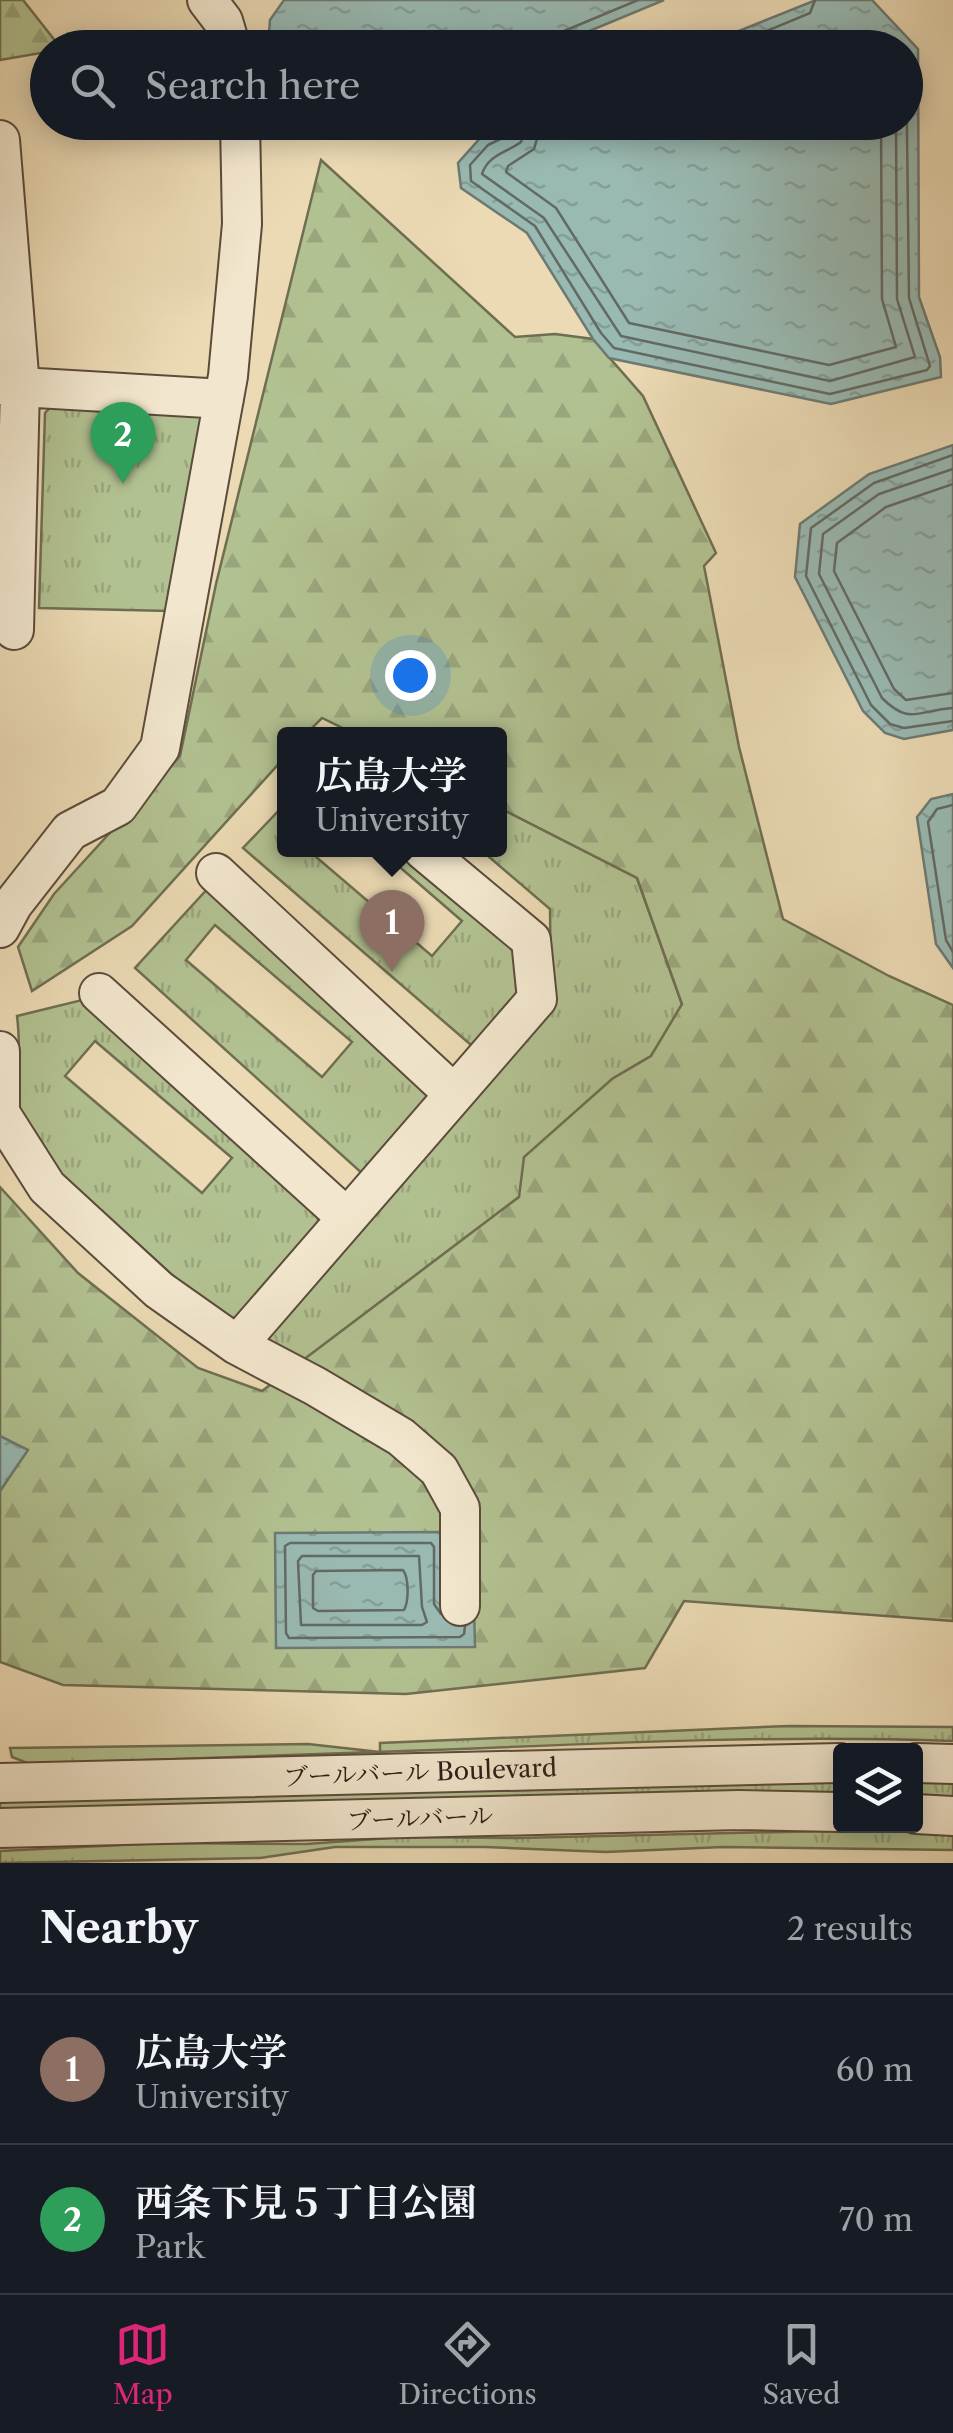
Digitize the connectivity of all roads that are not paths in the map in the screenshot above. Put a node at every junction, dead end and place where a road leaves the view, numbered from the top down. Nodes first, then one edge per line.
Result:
1 (207, 0) edge
2 (226, 30) edge
3 (0, 140) edge
4 (240, 140) edge
5 (10, 386) edge
6 (224, 398) junction
7 (14, 630) dead end
8 (432, 857) edge
9 (216, 873) dead end
10 (0, 928) edge
11 (99, 993) dead end
12 (0, 1051) edge
13 (454, 1094) junction
14 (347, 1218) junction
15 (237, 1345) junction
16 (460, 1606) dead end
17 (833, 1762) edge
18 (923, 1763) edge
19 (953, 1764) edge
20 (0, 1783) edge
21 (833, 1812) edge
22 (923, 1814) edge
23 (953, 1816) edge
24 (0, 1828) edge

1 - 2 street
3 - 5 street
4 - 6 street
5 - 6 street
5 - 7 street
6 - 10 street
8 - 13 street
9 - 13 street
11 - 14 street
12 - 15 street
13 - 14 street
14 - 15 street
15 - 16 street
17 - 20 street, ブールバール Boulevard
18 - 19 street
21 - 24 street, ブールバール
22 - 23 street

